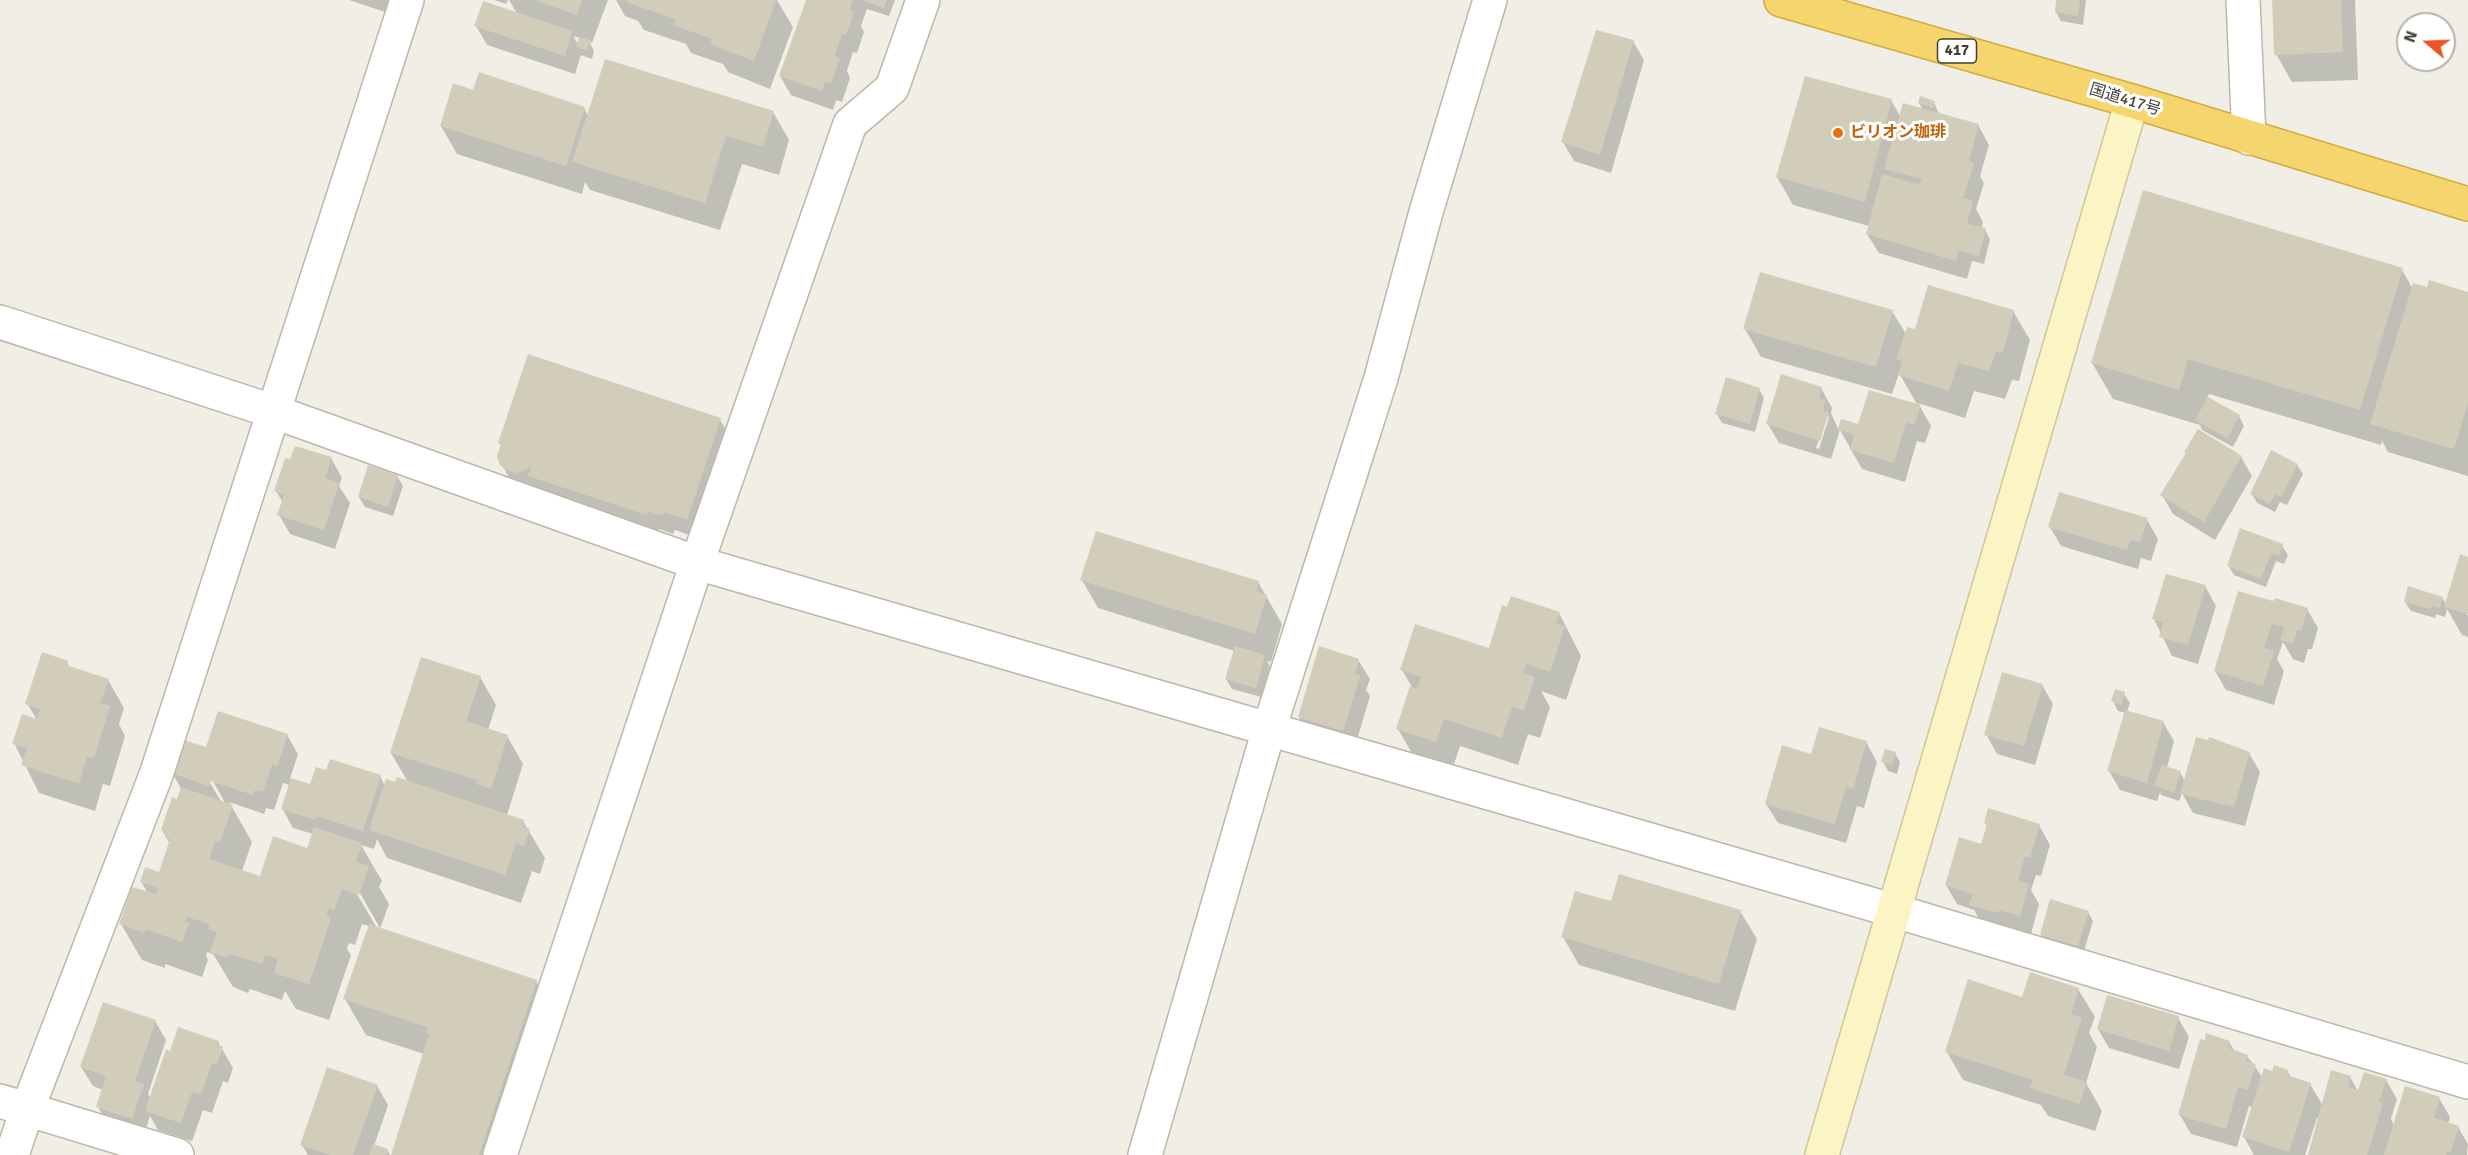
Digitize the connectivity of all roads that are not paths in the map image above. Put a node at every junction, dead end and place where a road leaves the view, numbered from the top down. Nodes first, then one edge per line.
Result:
1 (407, 0) edge
2 (923, 0) edge
3 (1490, 0) edge
4 (1781, 0) edge
5 (2243, 0) edge
6 (2132, 101) junction
7 (2249, 138) junction
8 (2468, 204) edge
9 (0, 322) edge
10 (272, 411) junction
11 (697, 563) junction
12 (1269, 729) junction
13 (1894, 911) junction
14 (2468, 1082) edge
15 (13, 1105) edge
16 (12, 1155) edge
17 (177, 1155) edge
18 (500, 1155) edge
19 (1145, 1155) edge
20 (1822, 1155) edge

1 - 10 street
2 - 11 street
3 - 12 street
4 - 6 highway, 国道417号 / 417
5 - 7 street
6 - 7 highway, 国道417号 / 417
6 - 13 street
7 - 8 highway, 国道417号 / 417
9 - 10 street
10 - 11 street
10 - 15 street
11 - 12 street
11 - 18 street
12 - 13 street
12 - 19 street
13 - 14 street
13 - 20 street
15 - 16 street
15 - 17 street

